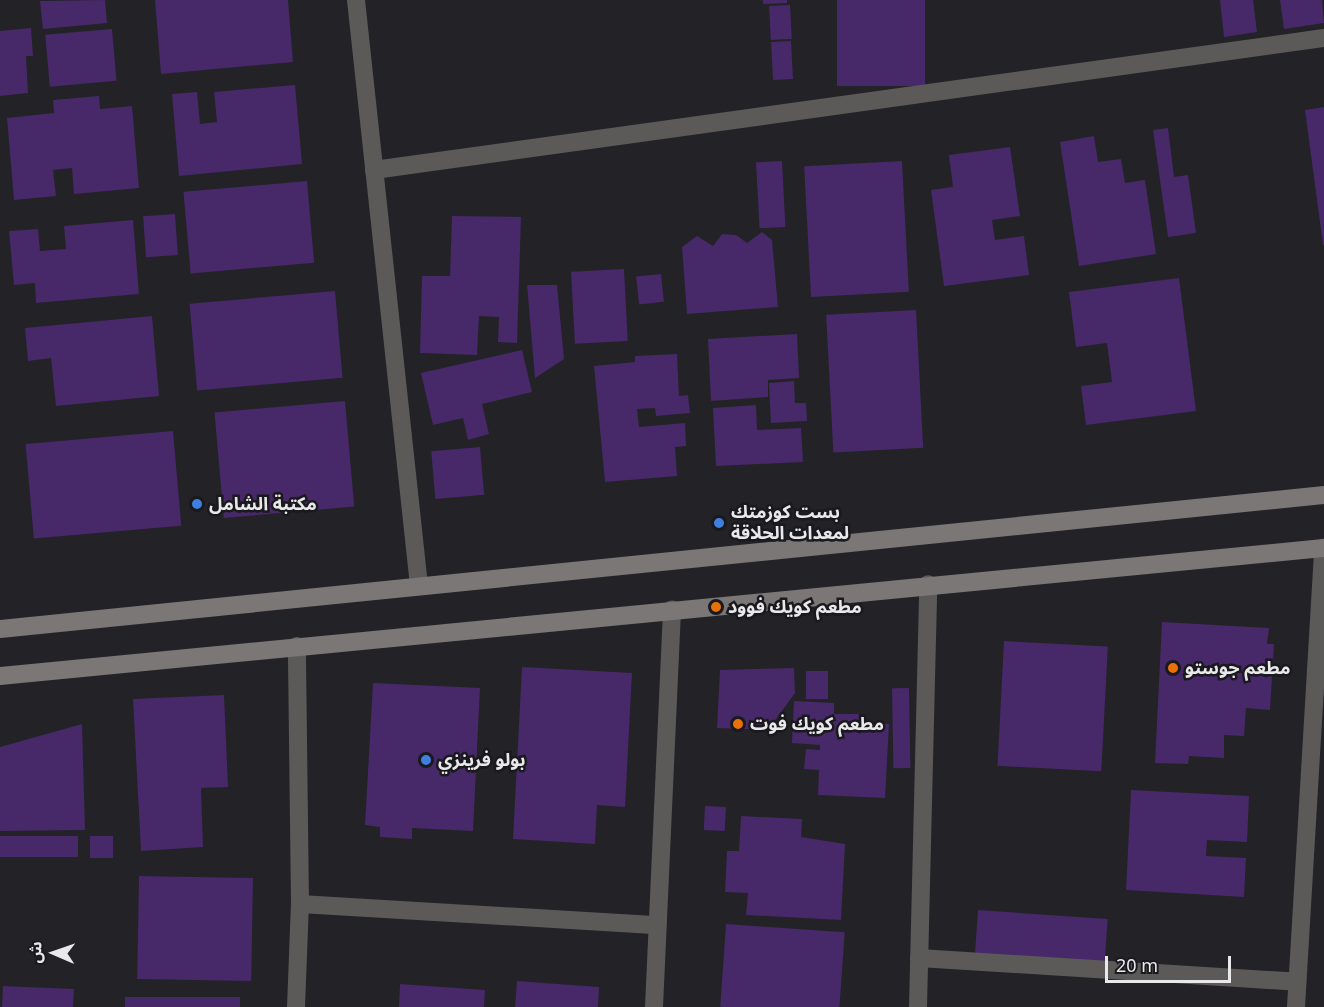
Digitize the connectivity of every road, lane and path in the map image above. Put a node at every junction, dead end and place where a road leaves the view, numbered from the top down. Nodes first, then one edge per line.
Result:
1 (356, 0) edge
2 (1324, 38) edge
3 (374, 170) junction
4 (1324, 495) edge
5 (1323, 548) edge
6 (928, 584) junction
7 (419, 586) junction
8 (672, 609) junction
9 (0, 629) edge
10 (297, 646) junction
11 (0, 676) edge
12 (300, 904) junction
13 (657, 925) junction
14 (919, 958) junction
15 (1297, 982) junction
16 (296, 1007) edge
17 (654, 1007) edge
18 (918, 1007) edge
19 (1296, 1007) edge

1 - 3 street
2 - 3 street
3 - 7 street
4 - 7 street
5 - 6 street
5 - 15 street
6 - 8 street
6 - 14 street
7 - 9 street
8 - 10 street
8 - 13 street
10 - 11 street
10 - 12 street
12 - 13 street
12 - 16 street
13 - 17 street
14 - 15 street
14 - 18 street
15 - 19 street

